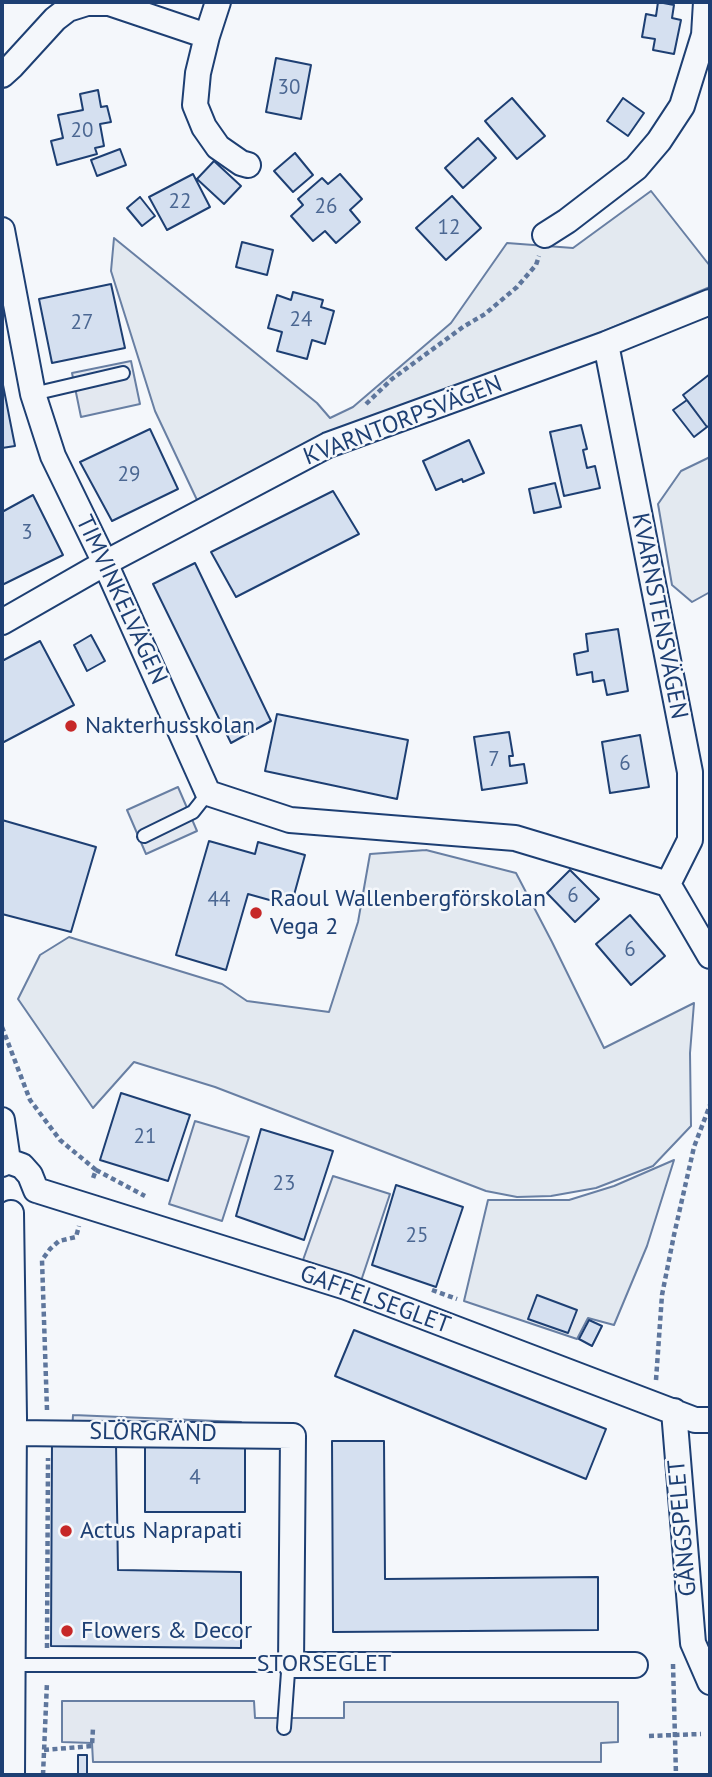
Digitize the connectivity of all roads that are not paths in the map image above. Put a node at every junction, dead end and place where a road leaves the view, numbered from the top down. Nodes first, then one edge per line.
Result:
1 (218, 2) edge
2 (706, 2) edge
3 (207, 36) junction
4 (2, 75) edge
5 (248, 164) dead end
6 (2, 230) edge
7 (545, 235) road end
8 (710, 302) edge
9 (606, 344) junction
10 (123, 373) dead end
11 (33, 394) junction
12 (106, 563) junction
13 (2, 622) edge
14 (208, 793) junction
15 (144, 835) dead end
16 (668, 884) junction
17 (710, 956) edge
18 (2, 1120) edge
19 (5, 1162) edge
20 (36, 1191) junction
21 (7, 1212) edge
22 (674, 1411) junction
23 (710, 1420) edge
24 (10, 1423) edge
25 (291, 1665) junction
26 (635, 1665) dead end
27 (9, 1674) edge
28 (710, 1682) edge
29 (284, 1728) dead end
30 (12, 1775) edge

1 - 3 street
2 - 7 street
3 - 4 street
3 - 5 street
6 - 11 street, TIMVINKELVÄGEN
8 - 9 street, KVARNTORPSVÄGEN
9 - 12 street, KVARNTORPSVÄGEN
9 - 16 street, KVARNSTENSVÄGEN
10 - 11 lane
11 - 12 street, TIMVINKELVÄGEN
12 - 13 street, KVARNTORPSVÄGEN
12 - 14 street, TIMVINKELVÄGEN
14 - 15 lane
14 - 16 street
16 - 17 street
18 - 19 street
19 - 20 street
20 - 21 street
20 - 22 street, GAFFELSEGLET
21 - 24 street
22 - 23 street, GAFFELSEGLET
22 - 28 street, GÅNGSPELET
24 - 25 street, SLÖRGRÄND
24 - 27 street
25 - 26 street, STORSEGLET
25 - 27 lane, STORSEGLET
25 - 29 lane
27 - 30 street

